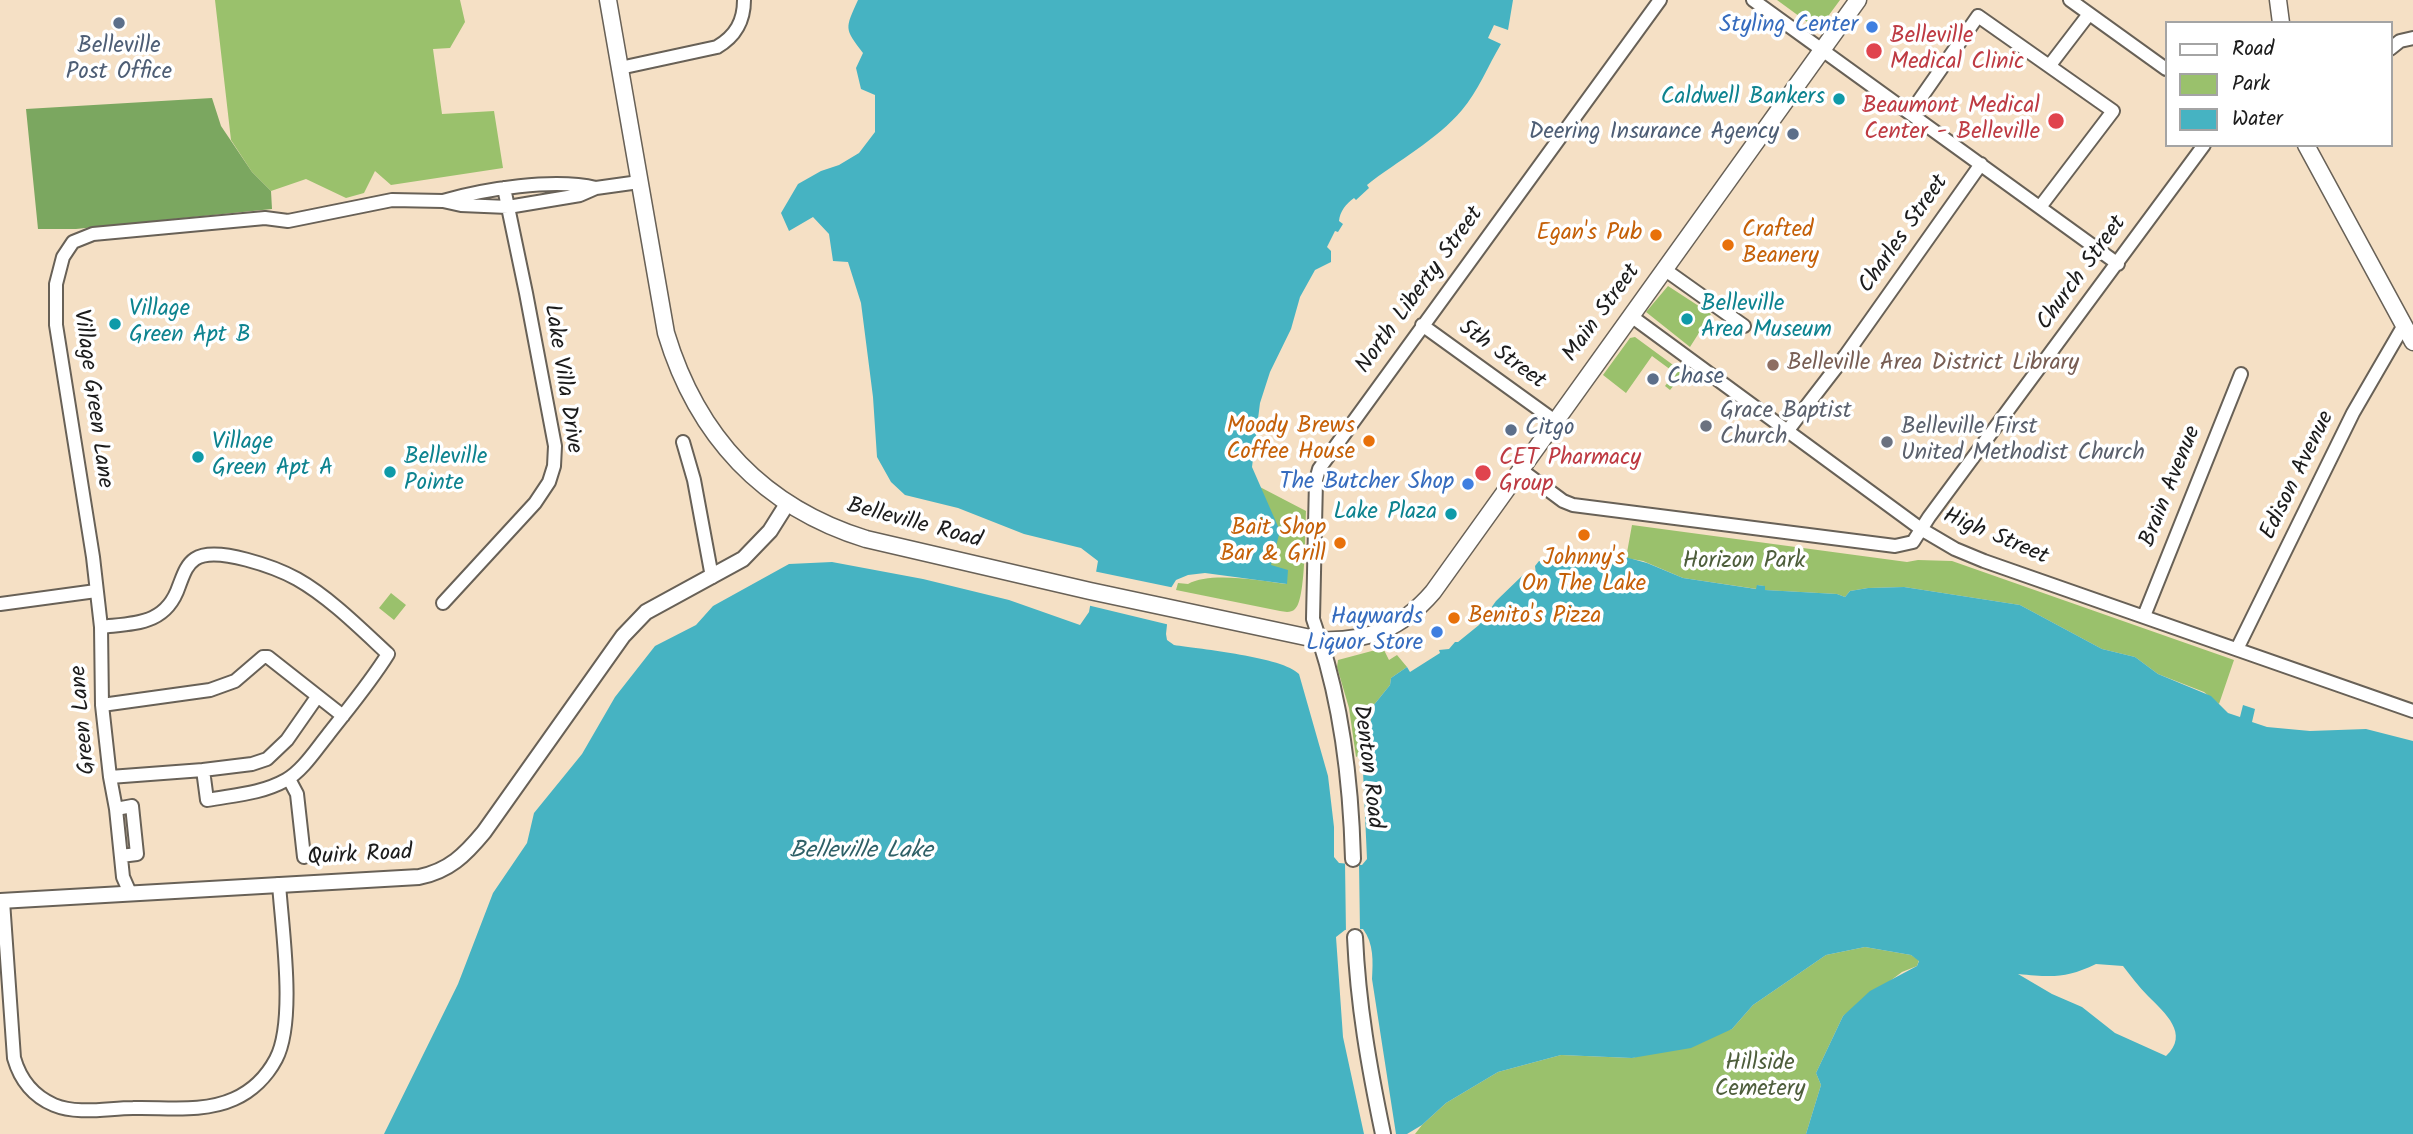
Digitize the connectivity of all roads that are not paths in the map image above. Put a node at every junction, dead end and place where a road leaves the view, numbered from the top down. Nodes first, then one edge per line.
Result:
1 (608, 0) edge
2 (744, 0) edge
3 (1660, 0) edge
4 (1753, 0) edge
5 (1858, 0) edge
6 (2070, 0) edge
7 (2278, 0) edge
8 (2089, 14) junction
9 (2281, 21) edge
10 (2413, 38) edge
11 (2392, 47) edge
12 (1821, 49) junction
13 (2050, 65) junction
14 (620, 68) junction
15 (2164, 68) edge
16 (1911, 112) junction
17 (2203, 147) edge
18 (2307, 147) edge
19 (1980, 164) junction
20 (639, 181) junction
21 (504, 188) junction
22 (596, 188) junction
23 (443, 201) junction
24 (508, 207) junction
25 (2040, 207) junction
26 (2118, 264) junction
27 (1664, 269) junction
28 (1630, 316) junction
29 (1422, 325) junction
30 (2404, 325) junction
31 (1744, 326) dead end
32 (2413, 342) edge
33 (2241, 374) dead end
34 (1555, 421) junction
35 (1788, 430) junction
36 (683, 442) dead end
37 (1520, 469) junction
38 (787, 504) junction
39 (1922, 529) junction
40 (712, 577) junction
41 (96, 591) junction
42 (443, 603) dead end
43 (0, 604) edge
44 (2144, 616) junction
45 (101, 626) junction
46 (1368, 636) joint
47 (1320, 640) junction
48 (2237, 649) junction
49 (317, 697) junction
50 (103, 705) junction
51 (2413, 711) edge
52 (343, 716) junction
53 (203, 770) junction
54 (110, 777) junction
55 (289, 779) junction
56 (116, 808) junction
57 (120, 851) junction
58 (304, 858) dead end
59 (1353, 859) dead end
60 (279, 884) junction
61 (130, 893) junction
62 (2, 901) edge
63 (1355, 937) dead end
64 (1383, 1134) edge

1 - 14 main road, Belleville Road
2 - 14 street
3 - 29 street, North Liberty Street
4 - 12 street
5 - 12 main road, Main Street
6 - 8 street
7 - 9 main road
8 - 13 street
8 - 15 street
10 - 11 street
12 - 16 street
12 - 27 main road, Main Street
13 - 16 street
13 - 25 street
14 - 20 main road, Belleville Road
16 - 19 street
17 - 26 street, Church Street
18 - 30 main road
19 - 25 street
19 - 35 street, Charles Street
20 - 22 street
20 - 38 main road, Belleville Road
21 - 22 street
21 - 23 street
21 - 24 street, Lake Villa Drive
22 - 24 street
23 - 24 street
23 - 41 street, Village Green Lane
24 - 42 street, Lake Villa Drive
25 - 26 street
26 - 39 street, Church Street
27 - 28 main road, Main Street
27 - 31 street
28 - 34 main road, Main Street
28 - 35 street
29 - 34 street, 5th Street
29 - 47 street, North Liberty Street
30 - 32 main road
30 - 48 street, Edison Avenue
33 - 44 street, Brain Avenue
34 - 37 main road, Main Street
35 - 39 street
36 - 40 street
37 - 39 street, High Street
37 - 46 main road, Main Street
38 - 40 street, Quirk Road
38 - 47 main road, Belleville Road
39 - 44 street, High Street
40 - 60 street, Quirk Road
41 - 43 street
41 - 45 street, Green Lane
44 - 48 street, High Street
45 - 50 street, Green Lane
45 - 52 street
46 - 47 main road, Belleville Road
47 - 59 street, Denton Road
48 - 51 street, High Street
49 - 50 street
49 - 52 street
49 - 53 street
50 - 54 street, Green Lane
52 - 55 street
53 - 54 street
53 - 55 street
54 - 56 street, Green Lane
55 - 58 street
56 - 57 street, Green Lane
56 - 57 street
57 - 61 street, Green Lane
60 - 61 street, Quirk Road
60 - 62 street
61 - 62 street, Quirk Road
63 - 64 street

